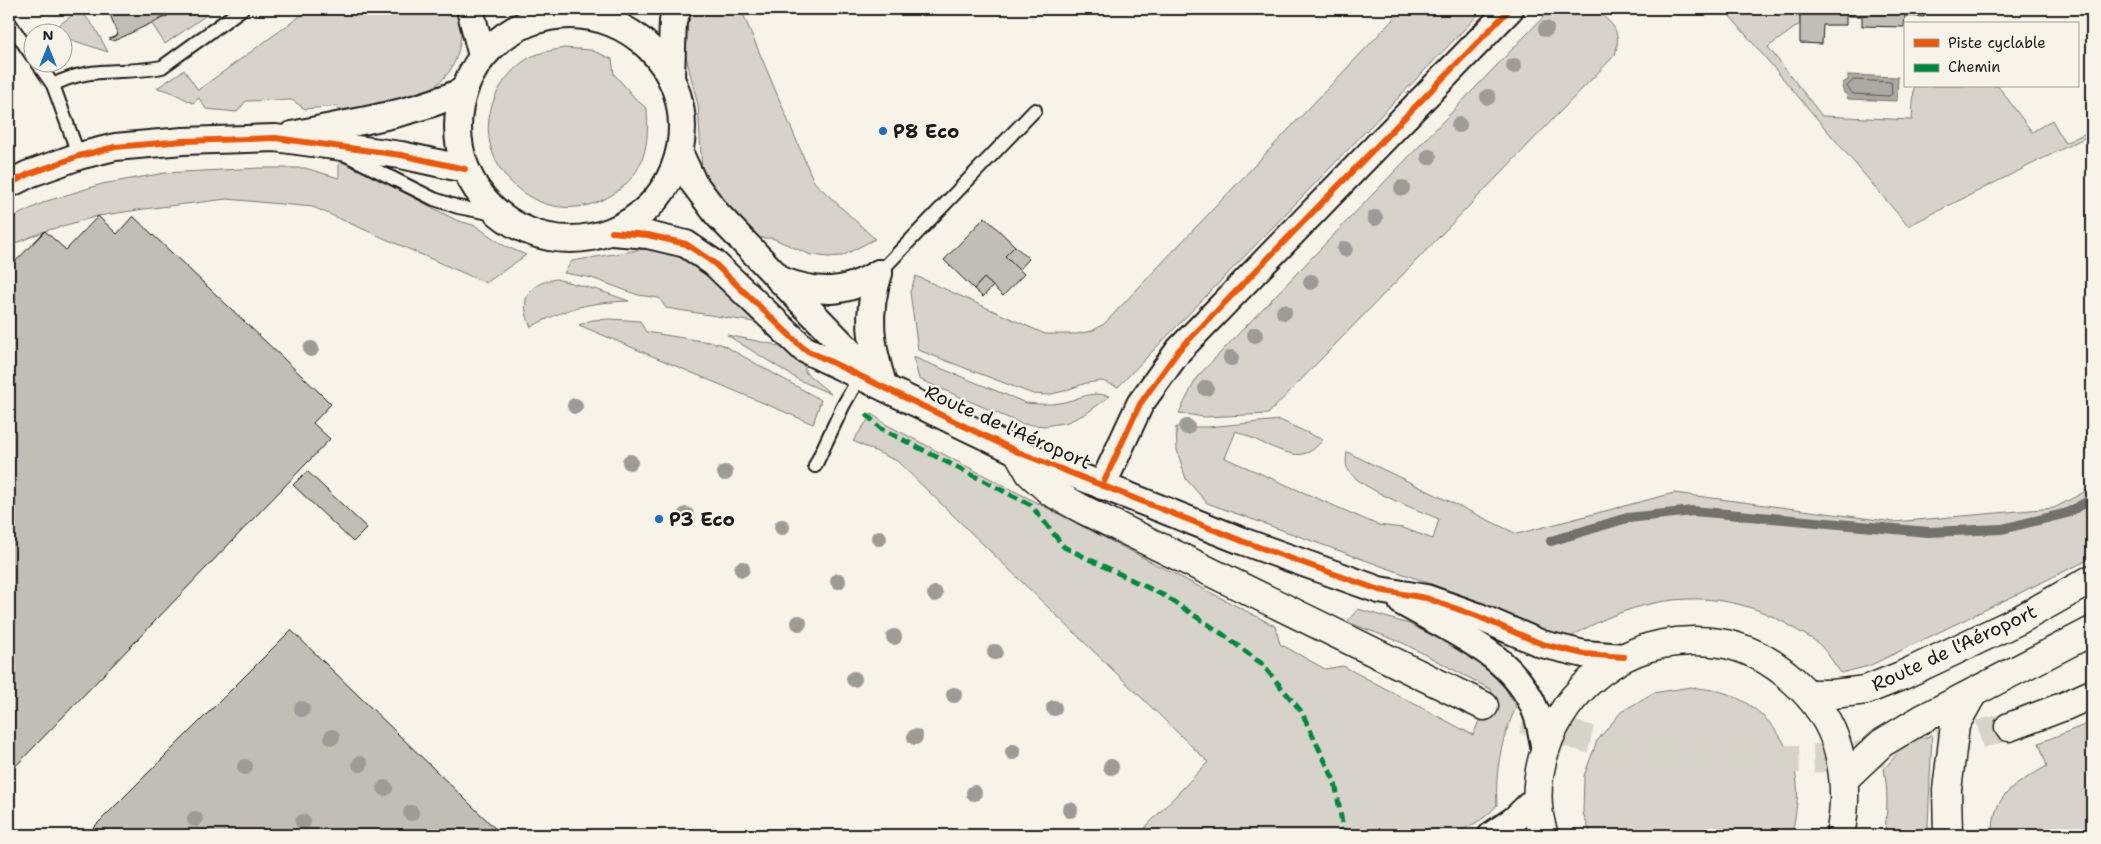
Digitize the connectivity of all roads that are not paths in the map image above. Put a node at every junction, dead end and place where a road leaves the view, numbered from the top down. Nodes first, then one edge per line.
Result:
1 (242, 9) edge
2 (470, 9) edge
3 (678, 9) edge
4 (1510, 9) edge
5 (546, 12) edge
6 (595, 12) edge
7 (9, 22) edge
8 (22, 41) edge
9 (482, 56) junction
10 (44, 72) edge
11 (671, 76) junction
12 (53, 85) junction
13 (463, 90) junction
14 (1035, 110) dead end
15 (276, 138) junction
16 (331, 146) junction
17 (680, 154) junction
18 (79, 156) junction
19 (465, 169) junction
20 (16, 177) edge
21 (500, 215) junction
22 (612, 232) junction
23 (879, 273) junction
24 (780, 280) junction
25 (860, 376) junction
26 (884, 387) junction
27 (1018, 452) junction
28 (815, 466) dead end
29 (1102, 486) junction
30 (2092, 579) edge
31 (1379, 590) junction
32 (2092, 590) edge
33 (2019, 620) junction
34 (2092, 631) edge
35 (1624, 657) junction
36 (1973, 693) junction
37 (1808, 694) junction
38 (2092, 694) edge
39 (1484, 706) tunnel mouth
40 (2009, 727) tunnel mouth
41 (1545, 750) junction
42 (1844, 779) junction
43 (1537, 798) junction
44 (1492, 835) edge
45 (1544, 835) edge
46 (1840, 835) edge
47 (1948, 835) edge

1 - 12 lane
2 - 9 street
3 - 11 street
4 - 29 street
5 - 6 street
5 - 9 street
6 - 11 street
7 - 8 lane
9 - 13 street
10 - 12 lane
11 - 17 street
12 - 18 lane
13 - 15 street
13 - 19 street
14 - 23 lane
15 - 16 street
15 - 18 street
16 - 19 street
16 - 21 lane
17 - 22 street
17 - 24 street, Route de l'Aéroport
18 - 20 street
19 - 21 street
21 - 22 street
22 - 25 street, Route de l'Aéroport
23 - 24 street
23 - 26 street
24 - 26 street, Route de l'Aéroport
25 - 26 street, Route de l'Aéroport
25 - 28 lane
26 - 27 street, Route de l'Aéroport
27 - 29 street, Route de l'Aéroport
27 - 39 main road
29 - 31 street, Route de l'Aéroport
30 - 33 main road, Route de l'Aéroport
31 - 35 street, Route de l'Aéroport
31 - 41 street, Route de l'Aéroport
32 - 33 main road
33 - 37 main road, Route de l'Aéroport
34 - 36 main road
35 - 37 main road, Route de l'Aéroport
35 - 41 main road, Route de l'Aéroport
36 - 42 main road
36 - 47 main road
37 - 42 main road, Route de l'Aéroport
38 - 40 main road
41 - 43 main road, Route de l'Aéroport
42 - 46 main road, Route de l'Aéroport
43 - 44 street
43 - 45 main road, Route de l'Aéroport

